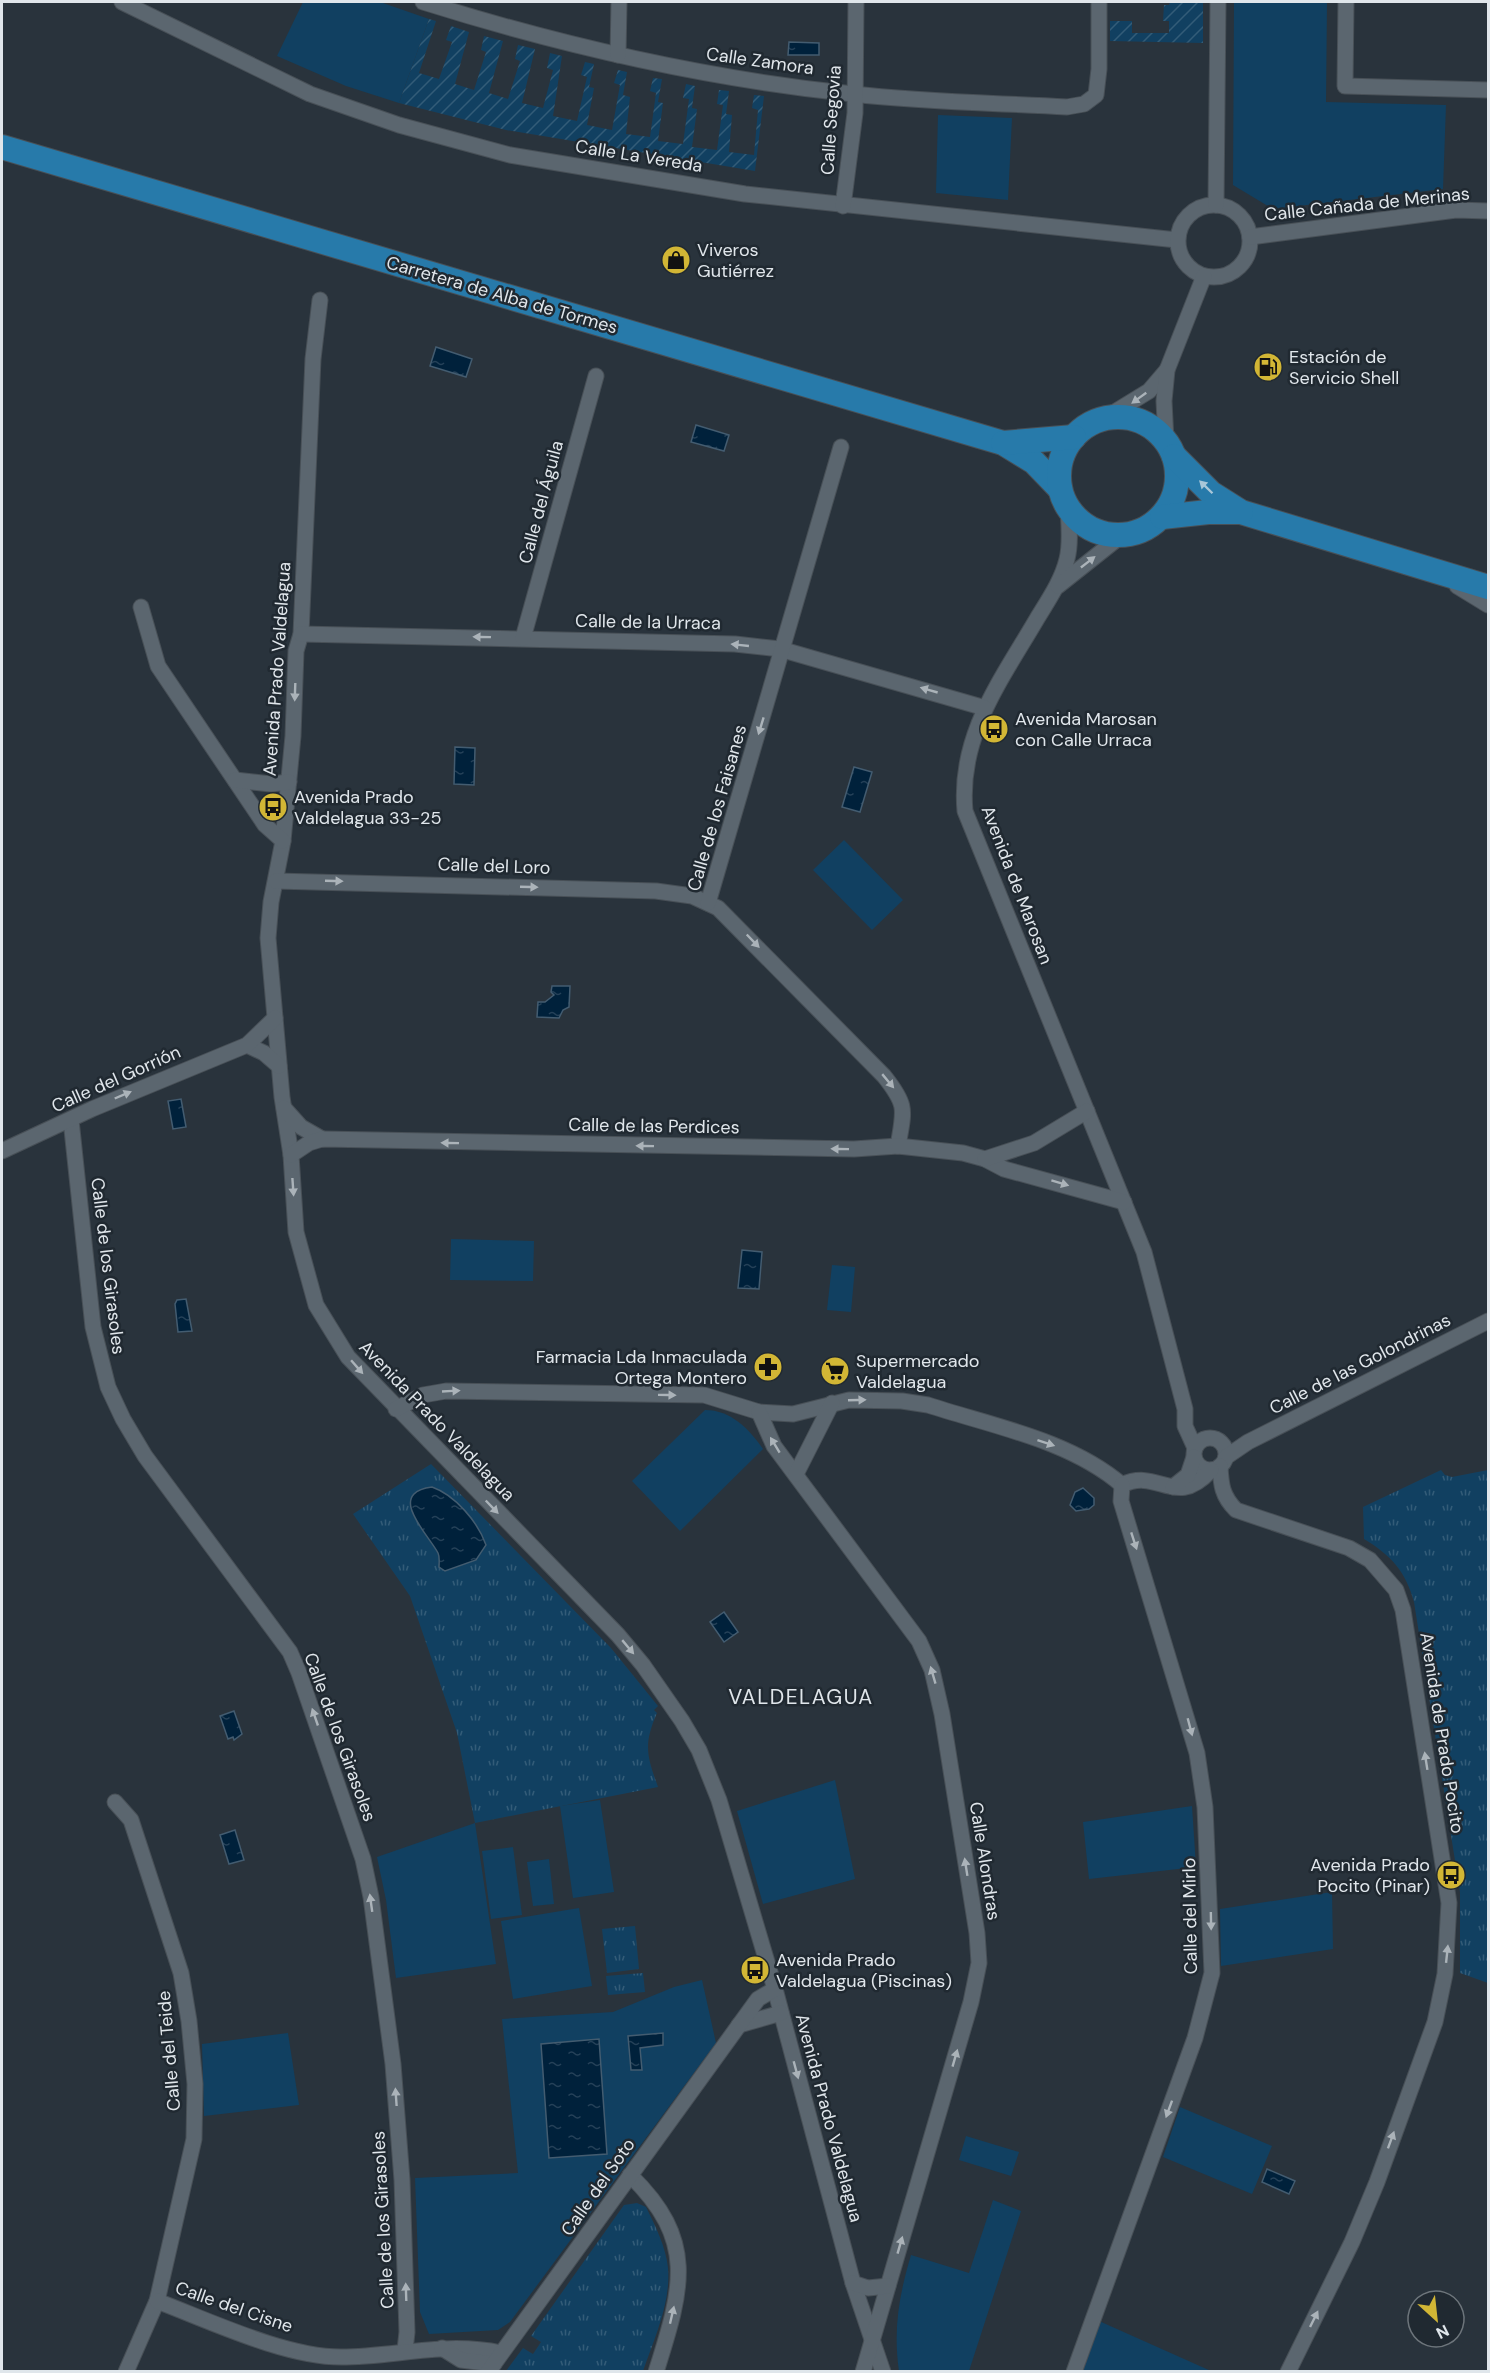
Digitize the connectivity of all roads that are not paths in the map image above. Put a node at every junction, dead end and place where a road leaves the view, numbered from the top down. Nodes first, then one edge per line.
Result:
1 (122, 2) edge
2 (423, 2) edge
3 (619, 2) edge
4 (856, 2) edge
5 (1099, 2) edge
6 (1218, 2) edge
7 (1346, 2) edge
8 (618, 55) junction
9 (1488, 90) edge
10 (854, 94) junction
11 (2, 147) edge
12 (1216, 205) junction
13 (843, 206) junction
14 (1488, 211) edge
15 (1250, 237) junction
16 (1177, 240) junction
17 (1204, 276) junction
18 (320, 300) dead end
19 (1167, 370) junction
20 (596, 376) dead end
21 (1105, 418) junction
22 (1074, 437) junction
23 (1003, 443) junction
24 (841, 447) dead end
25 (1170, 448) junction
26 (1064, 499) junction
27 (1242, 512) junction
28 (1162, 517) junction
29 (1121, 536) junction
30 (1419, 566) junction
31 (1488, 587) edge
32 (1056, 588) junction
33 (1488, 605) edge
34 (141, 607) dead end
35 (302, 634) junction
36 (523, 638) junction
37 (780, 649) junction
38 (985, 708) junction
39 (235, 780) junction
40 (289, 782) junction
41 (283, 841) junction
42 (276, 881) junction
43 (708, 903) junction
44 (275, 1018) junction
45 (247, 1045) junction
46 (279, 1066) junction
47 (284, 1108) junction
48 (1088, 1112) junction
49 (71, 1120) junction
50 (322, 1139) junction
51 (898, 1146) junction
52 (1028, 1146) junction
53 (2, 1151) edge
54 (291, 1155) junction
55 (985, 1159) junction
56 (1028, 1174) junction
57 (1124, 1202) junction
58 (1488, 1321) edge
59 (832, 1403) junction
60 (396, 1409) junction
61 (1185, 1409) junction
62 (759, 1412) junction
63 (1194, 1453) junction
64 (1217, 1455) junction
65 (796, 1474) junction
66 (1122, 1485) junction
67 (1173, 1487) junction
68 (116, 1802) dead end
69 (775, 1989) junction
70 (781, 2013) junction
71 (739, 2025) junction
72 (630, 2175) junction
73 (853, 2283) junction
74 (888, 2286) junction
75 (157, 2301) junction
76 (872, 2342) junction
77 (442, 2348) junction
78 (405, 2350) junction
79 (494, 2363) edge
80 (463, 2366) edge
81 (126, 2372) edge
82 (656, 2372) edge
83 (863, 2372) edge
84 (883, 2372) edge
85 (1074, 2372) edge
86 (1288, 2372) edge

1 - 13 street, Calle La Vereda
2 - 8 street, Calle Zamora
3 - 8 street
4 - 10 street, Calle Segovia
5 - 10 street, Calle Zamora
6 - 12 street
7 - 9 street
8 - 10 street, Calle Zamora
10 - 13 street, Calle Segovia
11 - 23 main road, Carretera de Alba de Tormes
12 - 15 street
12 - 16 street
13 - 16 street, Calle La Vereda
14 - 15 street, Calle Cañada de Merinas
15 - 17 street
16 - 17 street
17 - 19 street
18 - 35 street, Avenida Prado Valdelagua
19 -> 21 street
19 - 25 street
20 - 36 street, Calle del Águila
21 - 22 main road
21 - 25 main road
22 - 23 main road, Carretera de Alba de Tormes
22 - 26 main road
23 - 26 main road, Carretera de Alba de Tormes
24 - 37 street, Calle de los Faisanes
27 -> 25 main road
25 - 28 main road
26 - 29 main road
26 - 32 street, Avenida de Marosan
27 - 28 main road
27 - 30 main road
28 - 29 main road
32 -> 29 street, Avenida de Marosan
30 - 31 main road
30 - 33 street
32 - 38 street, Avenida de Marosan
34 - 39 street
36 -> 35 street, Calle de la Urraca
35 -> 40 street, Avenida Prado Valdelagua
37 -> 36 street, Calle de la Urraca
38 -> 37 street, Calle de la Urraca
37 -> 43 street, Calle de los Faisanes
38 - 48 street, Avenida de Marosan
39 - 40 street
39 - 41 street
40 - 41 street, Avenida Prado Valdelagua
41 - 42 street, Avenida Prado Valdelagua
42 -> 43 street, Calle del Loro
42 - 44 street, Avenida Prado Valdelagua
43 -> 51 street, Calle de los Faisanes
44 - 45 street, Calle del Gorrión
44 - 46 street, Avenida Prado Valdelagua
45 - 46 street
49 -> 45 street, Calle del Gorrión
46 - 47 street, Avenida Prado Valdelagua
47 - 50 street
47 - 54 street, Avenida Prado Valdelagua
48 - 52 street, Calle de las Perdices
48 - 57 street, Avenida de Marosan
49 - 53 street, Calle del Gorrión
78 -> 49 street, Calle de los Girasoles
51 -> 50 street, Calle de las Perdices
50 - 54 street, Calle de las Perdices
51 - 55 street, Calle de las Perdices
52 - 55 street, Calle de las Perdices
52 - 56 street
54 -> 60 street, Avenida Prado Valdelagua
55 - 56 street, Calle de las Perdices
56 -> 57 street, Calle de las Perdices
57 - 61 street
58 - 64 street, Calle de las Golondrinas
59 - 62 street
59 - 65 street
59 -> 66 street
60 -> 62 street
60 -> 69 street, Avenida Prado Valdelagua
61 - 63 street
61 - 64 street
65 -> 62 street, Calle Alondras
63 - 64 street
63 - 64 street
63 - 67 street
64 - 67 street
86 -> 64 street, Avenida de Prado Pocito
74 -> 65 street, Calle Alondras
66 - 67 street
66 -> 85 street, Calle del Mirlo
68 - 75 street, Calle del Teide
69 - 70 street, Avenida Prado Valdelagua
69 - 71 street, Calle del Soto
70 - 71 street
70 -> 73 street, Avenida Prado Valdelagua
71 - 72 street, Calle del Soto
72 - 79 street, Calle del Soto
82 -> 72 street
73 - 74 street
73 - 76 street, Avenida Prado Valdelagua
74 - 76 street, Calle Alondras
75 - 78 street, Calle del Cisne
75 - 81 street, Calle del Teide
76 - 83 street, Calle Alondras
76 - 84 street, Avenida Prado Valdelagua
77 - 78 street, Calle del Cisne
77 - 79 street, Calle del Cisne
77 - 80 street
79 - 80 street

